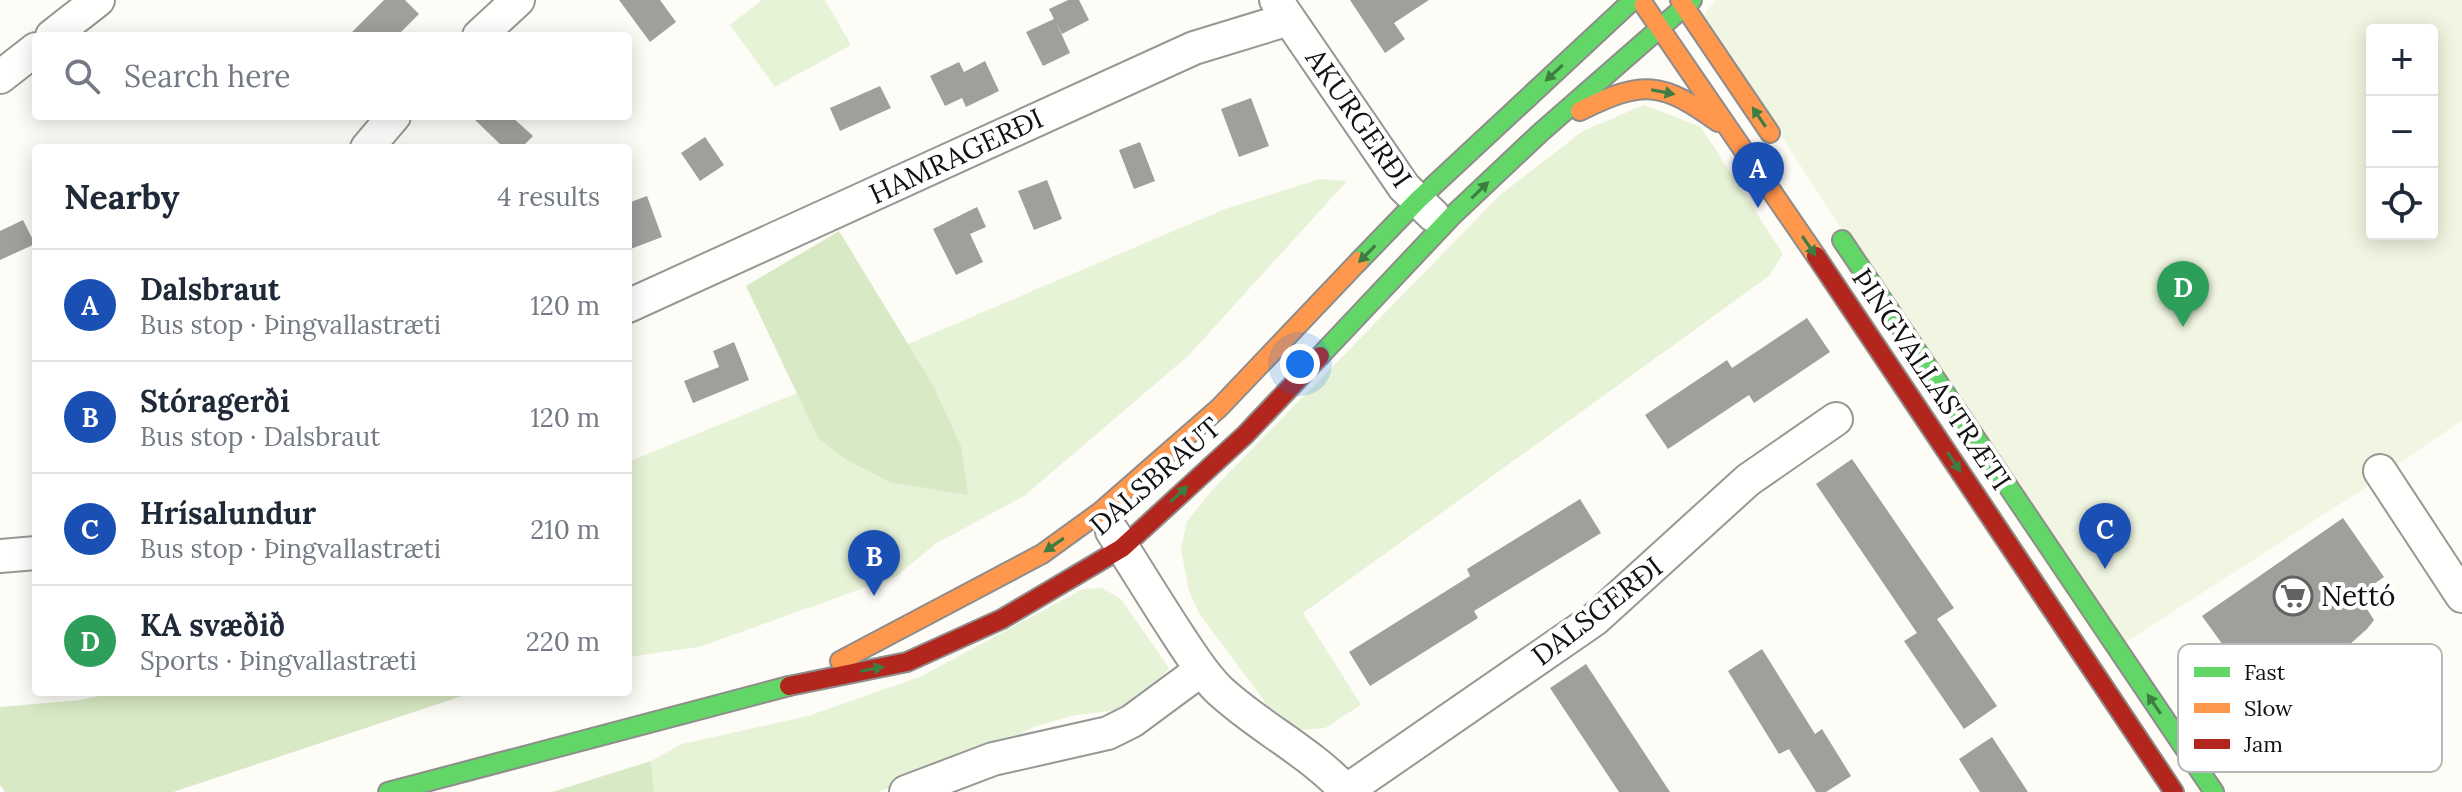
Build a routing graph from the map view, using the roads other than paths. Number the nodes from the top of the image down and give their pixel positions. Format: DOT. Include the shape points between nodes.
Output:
graph roads {
  1 [pos="98,0"];
  2 [pos="518,0"];
  3 [pos="1633,0"];
  4 [pos="1640,0"];
  5 [pos="1686,2"];
  6 [pos="1284,6"];
  7 [pos="1659,28"];
  8 [pos="57,32"];
  9 [pos="483,32"];
  10 [pos="32,52"];
  11 [pos="0,77"];
  12 [pos="391,120"];
  13 [pos="1540,133"];
  14 [pos="1735,134"];
  15 [pos="370,144"];
  16 [pos="1784,154"];
  17 [pos="1418,200"];
  18 [pos="1828,219"];
  19 [pos="1444,226"];
  20 [pos="632,304"];
  21 [pos="1836,419"];
  22 [pos="2380,471"];
  23 [pos="1100,512"];
  24 [pos="1122,548"];
  25 [pos="32,553"];
  26 [pos="0,556"];
  27 [pos="2462,596"];
  28 [pos="1201,670"];
  29 [pos="795,684"];
  30 [pos="2178,739"];
  31 [pos="2201,772"];
  32 [pos="922,789"];
  33 [pos="1347,791"];
  34 [pos="388,792"];
  35 [pos="2174,792"];
  36 [pos="2214,792"];
  1 -- 8 [label="street"];
  2 -- 9 [label="street"];
  3 -- 17 [label="street, DALSBRAUT, one-way"];
  4 -- 7 [label="street, ÞINGVALLASTRÆTI"];
  5 -- 7 [label="street, DALSBRAUT"];
  16 -- 5 [label="street, one-way"];
  6 -- 17 [label="street, AKURGERÐI" via="1404,187"];
  6 -- 20 [label="street, HAMRAGERÐI"];
  7 -- 13 [label="street, DALSBRAUT"];
  7 -- 14 [label="street, ÞINGVALLASTRÆTI"];
  10 -- 11 [label="street"];
  12 -- 15 [label="street"];
  13 -- 14 [label="street, one-way" via="1595,103 1631,90 1656,89 1680,95"];
  19 -- 13 [label="street, DALSBRAUT, one-way"];
  14 -- 35 [label="street, ÞINGVALLASTRÆTI, one-way"];
  17 -- 19 [label="street, AKURGERÐI"];
  17 -- 23 [label="street, DALSBRAUT, one-way" via="1219,408"];
  30 -- 18 [label="street, ÞINGVALLASTRÆTI, one-way"];
  24 -- 19 [label="street, DALSBRAUT, one-way" via="1245,435"];
  21 -- 33 [label="street, DALSGERÐI" via="1748,480 1595,619"];
  22 -- 27 [label="street"];
  23 -- 24 [label="street"];
  23 -- 29 [label="street, DALSBRAUT, one-way" via="1042,554"];
  24 -- 28 [label="street"];
  29 -- 24 [label="street, DALSBRAUT, one-way" via="907,662 1002,619"];
  25 -- 26 [label="street"];
  28 -- 32 [label="street" via="1108,733 993,759"];
  28 -- 33 [label="street" via="1238,708"];
  29 -- 34 [label="street, DALSBRAUT"];
  36 -- 31 [label="street, ÞINGVALLASTRÆTI, one-way"];
}
